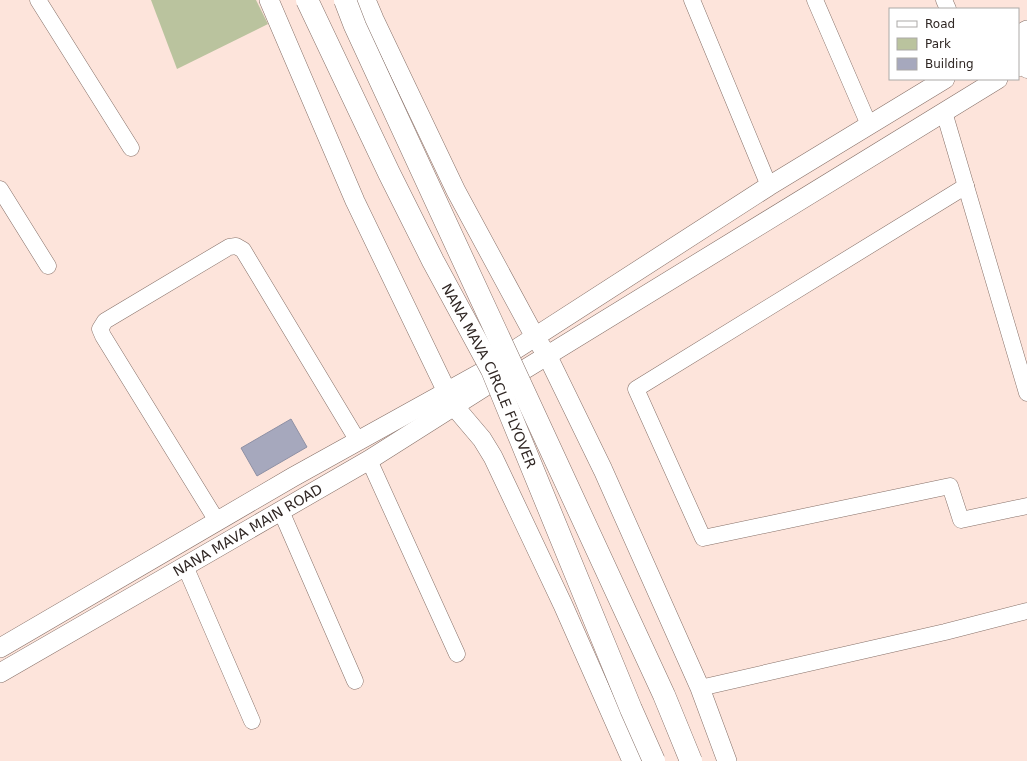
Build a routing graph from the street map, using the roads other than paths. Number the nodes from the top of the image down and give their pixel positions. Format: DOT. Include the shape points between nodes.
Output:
graph roads {
  1 [pos="38,0"];
  2 [pos="269,0"];
  3 [pos="306,0"];
  4 [pos="345,0"];
  5 [pos="366,0"];
  6 [pos="692,0"];
  7 [pos="814,0"];
  8 [pos="1022,33"];
  9 [pos="1024,65"];
  10 [pos="942,80"];
  11 [pos="994,80"];
  12 [pos="978,84"];
  13 [pos="944,112"];
  14 [pos="869,125"];
  15 [pos="131,148"];
  16 [pos="769,186"];
  17 [pos="966,186"];
  18 [pos="0,188"];
  19 [pos="48,266"];
  20 [pos="535,337"];
  21 [pos="510,353"];
  22 [pos="547,356"];
  23 [pos="522,371"];
  24 [pos="489,376"];
  25 [pos="1027,393"];
  26 [pos="451,399"];
  27 [pos="358,441"];
  28 [pos="369,460"];
  29 [pos="1027,506"];
  30 [pos="281,511"];
  31 [pos="217,521"];
  32 [pos="184,566"];
  33 [pos="1027,611"];
  34 [pos="0,648"];
  35 [pos="457,654"];
  36 [pos="0,673"];
  37 [pos="355,681"];
  38 [pos="700,688"];
  39 [pos="252,722"];
  40 [pos="632,761"];
  41 [pos="654,761"];
  42 [pos="691,761"];
  43 [pos="727,761"];
  1 -- 15 [label="street"];
  2 -- 26 [label="street" via="355,201"];
  3 -- 41 [label="highway, NANA MAVA CIRCLE FLYOVER, bridge" via="392,180 492,370"];
  4 -- 42 [label="highway, NANA MAVA CIRCLE FLYOVER, bridge" via="664,696"];
  5 -- 20 [label="street" via="456,191"];
  6 -- 16 [label="street"];
  7 -- 14 [label="street"];
  8 -- 9 [label="street"];
  10 -- 14 [label="street"];
  11 -- 12 [label="street"];
  12 -- 13 [label="street"];
  13 -- 17 [label="street"];
  13 -- 22 [label="street"];
  14 -- 16 [label="street"];
  16 -- 20 [label="street"];
  17 -- 25 [label="street"];
  17 -- 29 [label="street" via="636,389 703,538 950,486 961,520"];
  18 -- 19 [label="street"];
  20 -- 21 [label="street"];
  20 -- 22 [label="street"];
  21 -- 23 [label="street" via="519,360"];
  21 -- 24 [label="street" via="500,352 492,356 487,364"];
  22 -- 23 [label="street"];
  22 -- 38 [label="street" via="603,470"];
  23 -- 24 [label="street" via="517,381 502,387"];
  24 -- 26 [label="street, NANA MAVA MAIN ROAD"];
  26 -- 27 [label="street, NANA MAVA MAIN ROAD"];
  26 -- 28 [label="street, NANA MAVA MAIN ROAD"];
  26 -- 40 [label="street" via="493,457 563,605"];
  27 -- 31 [label="street, NANA MAVA MAIN ROAD"];
  27 -- 31 [label="street" via="243,250 236,246 229,247 105,321 100,329"];
  28 -- 30 [label="street, NANA MAVA MAIN ROAD"];
  28 -- 35 [label="street"];
  30 -- 32 [label="street, NANA MAVA MAIN ROAD"];
  30 -- 37 [label="street"];
  31 -- 34 [label="street, NANA MAVA MAIN ROAD"];
  32 -- 36 [label="street, NANA MAVA MAIN ROAD"];
  32 -- 39 [label="street"];
  33 -- 38 [label="street"];
  38 -- 43 [label="street"];
}
